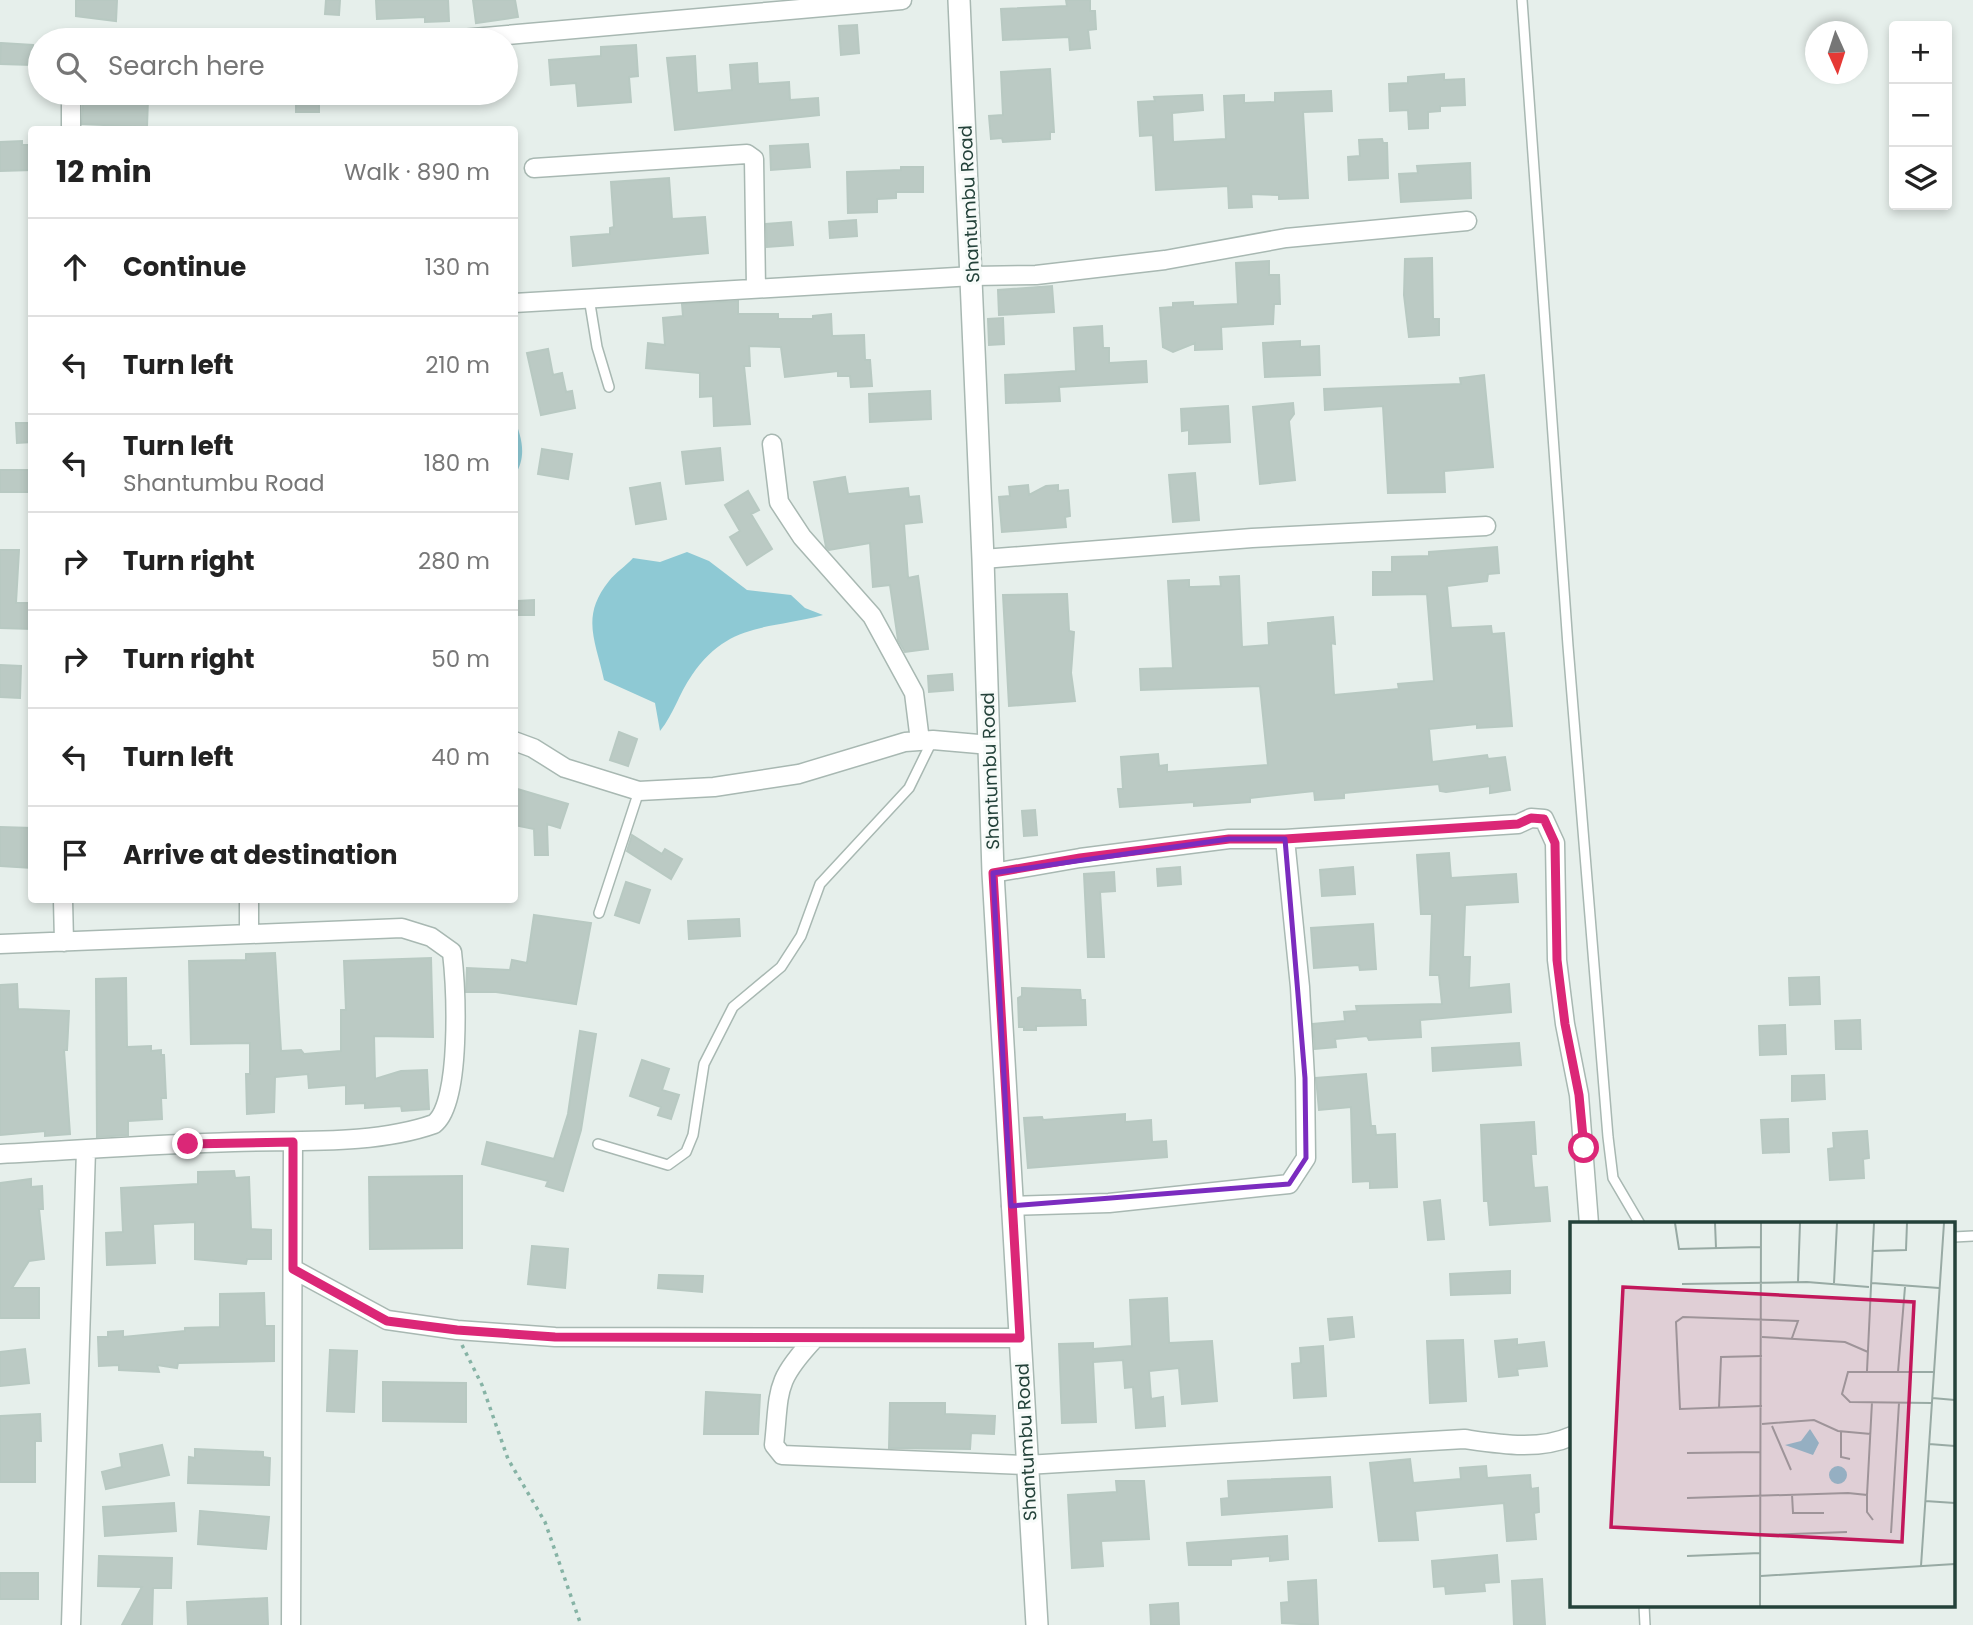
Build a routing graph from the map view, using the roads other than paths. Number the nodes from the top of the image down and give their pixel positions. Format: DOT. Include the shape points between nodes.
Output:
graph roads {
  1 [pos="902,0"];
  2 [pos="959,0"];
  3 [pos="1522,0"];
  4 [pos="518,34"];
  5 [pos="71,105"];
  6 [pos="71,126"];
  7 [pos="534,168"];
  8 [pos="1467,220"];
  9 [pos="972,276"];
  10 [pos="756,288"];
  11 [pos="589,298"];
  12 [pos="518,303"];
  13 [pos="609,387"];
  14 [pos="772,444"];
  15 [pos="1486,526"];
  16 [pos="984,559"];
  17 [pos="926,740"];
  18 [pos="518,742"];
  19 [pos="990,745"];
  20 [pos="639,791"];
  21 [pos="1285,839"];
  22 [pos="993,873"];
  23 [pos="63,903"];
  24 [pos="250,903"];
  25 [pos="599,914"];
  26 [pos="250,934"];
  27 [pos="64,942"];
  28 [pos="0,944"];
  29 [pos="293,1142"];
  30 [pos="598,1144"];
  31 [pos="86,1150"];
  32 [pos="0,1154"];
  33 [pos="1011,1206"];
  34 [pos="1589,1222"];
  35 [pos="1639,1222"];
  36 [pos="1973,1236"];
  37 [pos="1955,1237"];
  38 [pos="293,1269"];
  39 [pos="1020,1338"];
  40 [pos="815,1339"];
  41 [pos="1570,1437"];
  42 [pos="1026,1465"];
  43 [pos="71,1625"];
  44 [pos="291,1625"];
  45 [pos="1037,1625"];
  1 -- 4 [label="street"];
  2 -- 9 [label="street, Shantumbu Road"];
  3 -- 35 [label="lane" via="1608,1137 1614,1178"];
  5 -- 6 [label="street"];
  7 -- 10 [label="street" via="747,154 754,159"];
  8 -- 9 [label="street" via="1286,239 1165,260 1036,275"];
  9 -- 10 [label="street"];
  9 -- 16 [label="street, Shantumbu Road"];
  10 -- 11 [label="street"];
  11 -- 12 [label="street"];
  11 -- 13 [label="lane"];
  14 -- 17 [label="street" via="779,502 802,537 872,616 914,693"];
  15 -- 16 [label="street"];
  16 -- 19 [label="street, Shantumbu Road"];
  17 -- 19 [label="street"];
  17 -- 20 [label="street" via="799,774 714,787"];
  17 -- 30 [label="lane" via="909,788 820,884 801,936 782,967 733,1007 704,1064 686,1152 668,1165"];
  18 -- 20 [label="street" via="565,768"];
  19 -- 22 [label="street, Shantumbu Road"];
  20 -- 25 [label="lane"];
  21 -- 22 [label="street" via="1229,839"];
  21 -- 33 [label="street" via="1300,987 1306,1158 1290,1184 1109,1203"];
  21 -- 34 [label="street" via="1544,819 1555,843 1557,960 1579,1095"];
  22 -- 33 [label="street, Shantumbu Road"];
  23 -- 27 [label="street"];
  24 -- 26 [label="street"];
  26 -- 27 [label="street"];
  26 -- 29 [label="street" via="402,928 431,937 452,952 456,981 453,1069 442,1118 422,1128"];
  27 -- 28 [label="street"];
  29 -- 31 [label="street"];
  29 -- 38 [label="street"];
  31 -- 32 [label="street"];
  31 -- 43 [label="street"];
  33 -- 39 [label="street, Shantumbu Road"];
  36 -- 37 [label="lane"];
  38 -- 40 [label="street" via="387,1321 555,1337"];
  38 -- 44 [label="street"];
  39 -- 40 [label="street"];
  39 -- 42 [label="street, Shantumbu Road"];
  40 -- 42 [label="street" via="780,1381 774,1445 782,1455"];
  41 -- 42 [label="street" via="1556,1444 1504,1445 1464,1439"];
  42 -- 45 [label="street, Shantumbu Road"];
}
